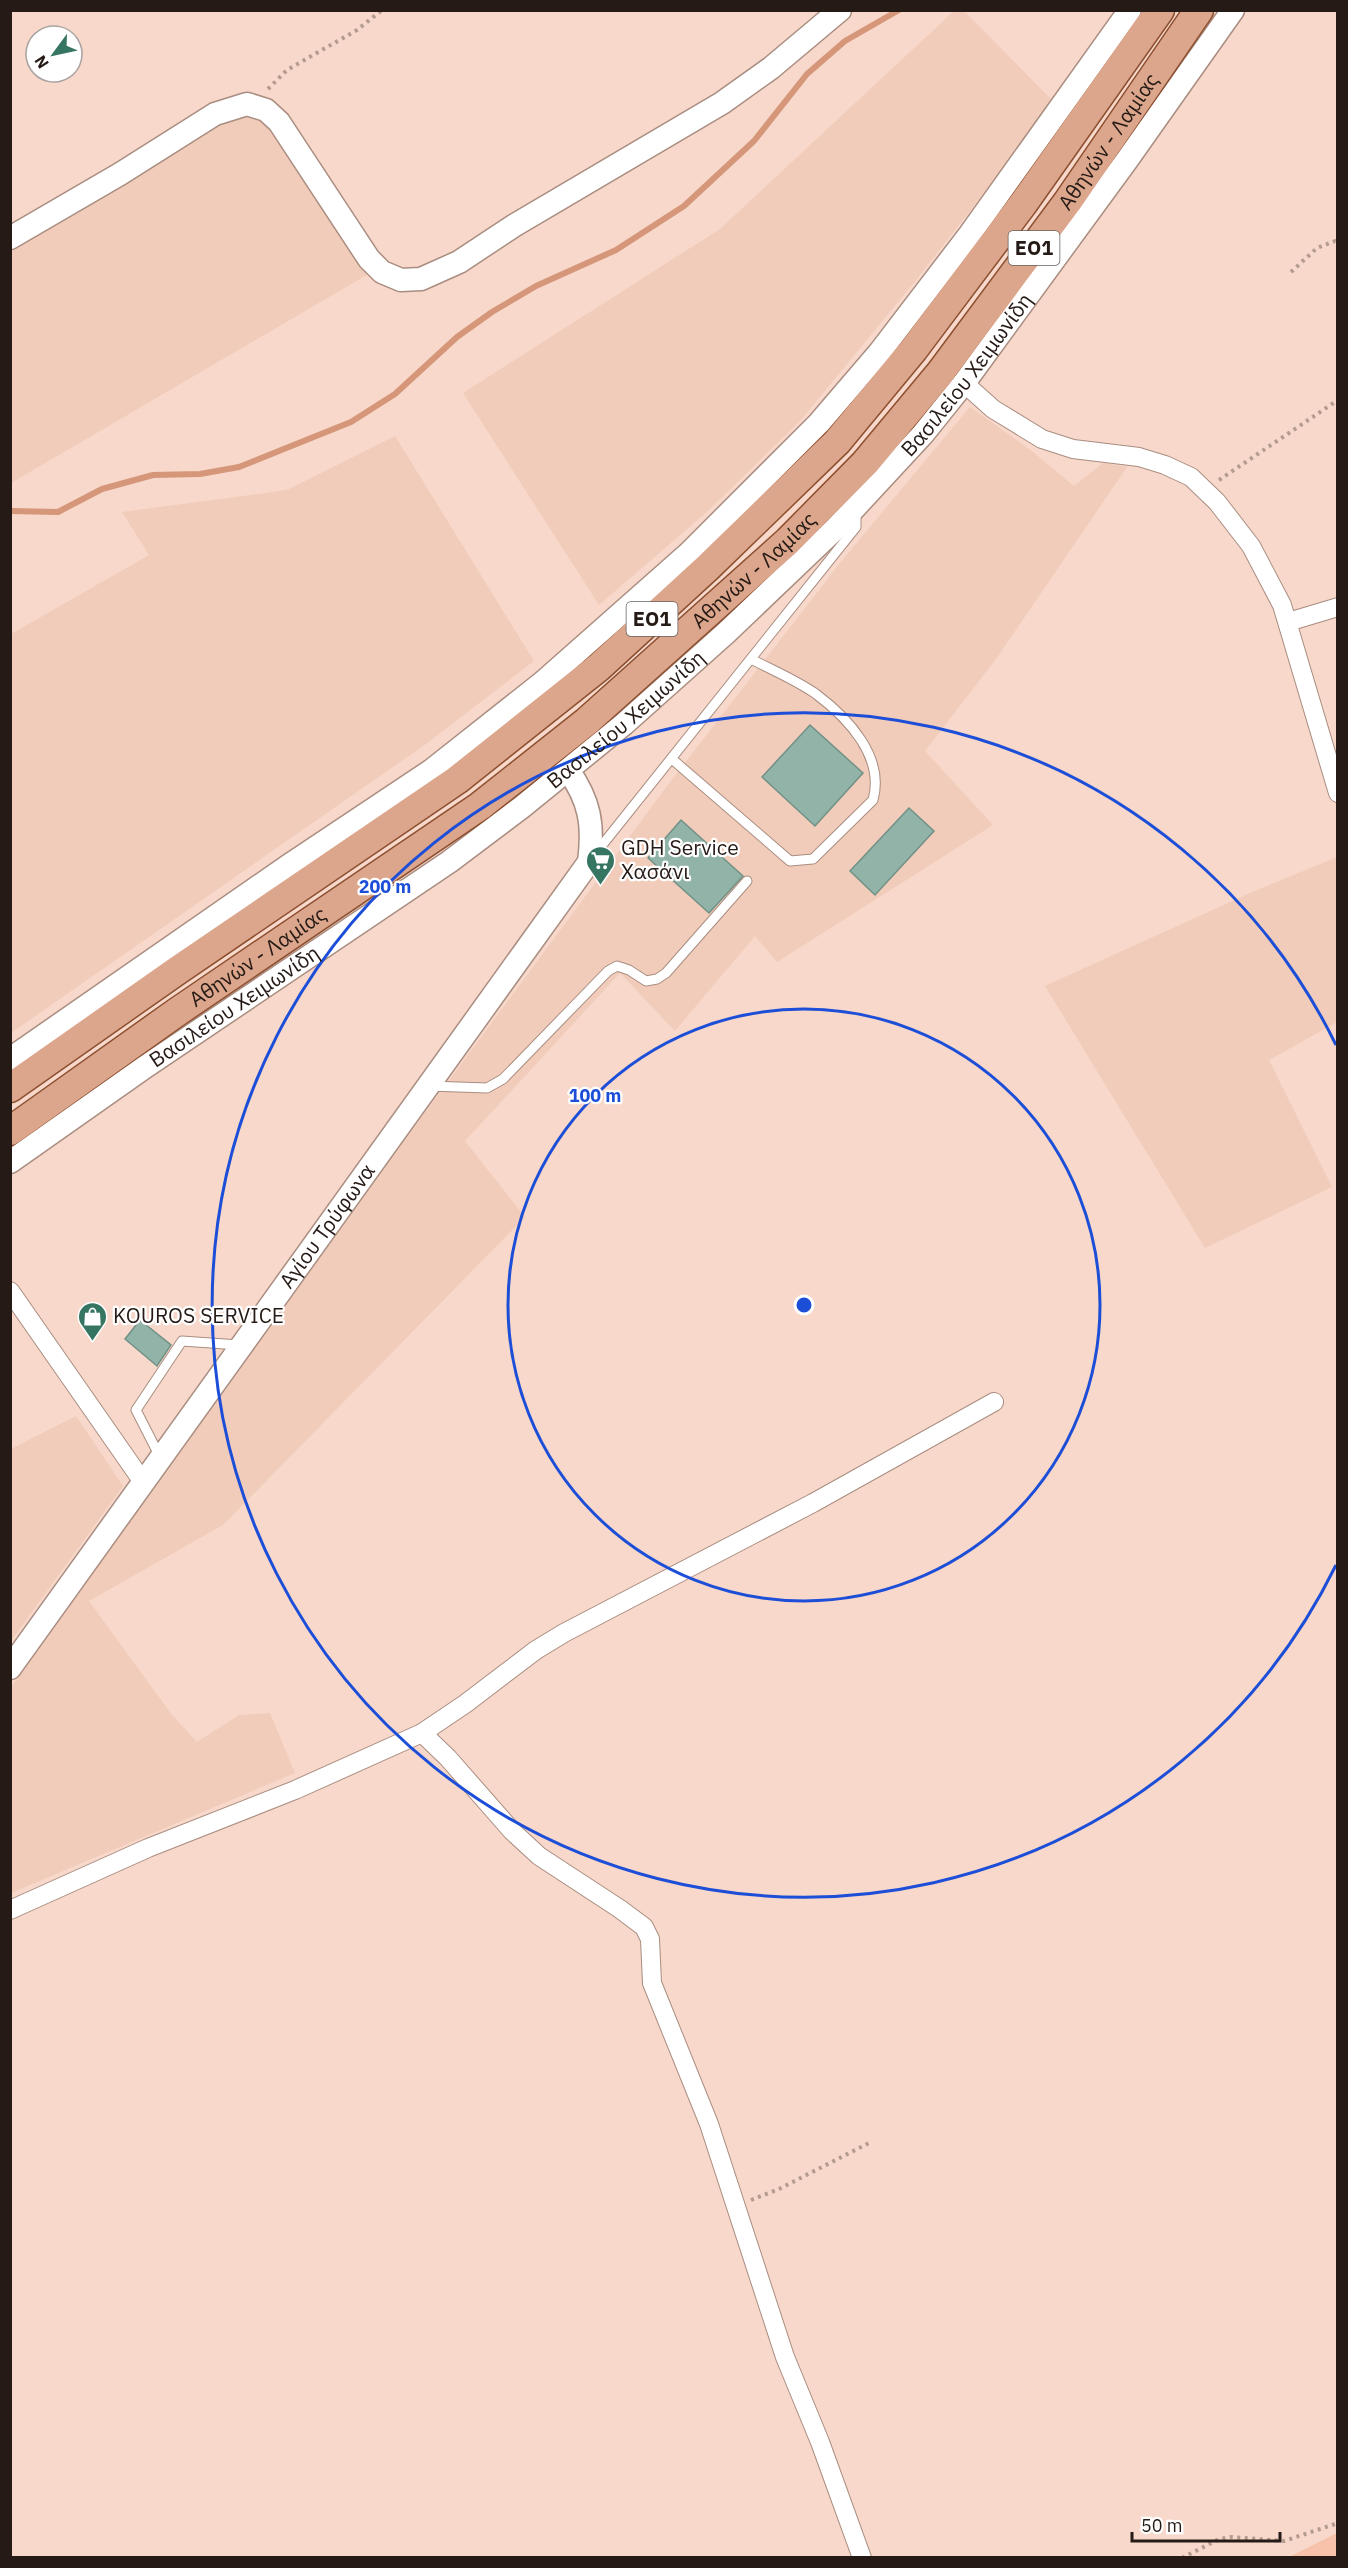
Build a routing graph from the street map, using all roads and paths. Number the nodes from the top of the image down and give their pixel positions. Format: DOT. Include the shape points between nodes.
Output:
graph roads {
  1 [pos="382,10"];
  2 [pos="840,10"];
  3 [pos="1130,10"];
  4 [pos="1160,10"];
  5 [pos="1198,10"];
  6 [pos="1233,10"];
  7 [pos="256,106"];
  8 [pos="10,238"];
  9 [pos="1338,243"];
  10 [pos="1291,272"];
  11 [pos="964,383"];
  12 [pos="1338,400"];
  13 [pos="1207,491"];
  14 [pos="856,507"];
  15 [pos="1338,608"];
  16 [pos="1288,622"];
  17 [pos="751,659"];
  18 [pos="672,759"];
  19 [pos="568,770"];
  20 [pos="1338,793"];
  21 [pos="589,862"];
  22 [pos="747,881"];
  23 [pos="10,1059"];
  24 [pos="429,1086"];
  25 [pos="10,1088"];
  26 [pos="10,1131"];
  27 [pos="10,1162"];
  28 [pos="10,1291"];
  29 [pos="242,1345"];
  30 [pos="994,1402"];
  31 [pos="160,1457"];
  32 [pos="142,1482"];
  33 [pos="10,1668"];
  34 [pos="422,1733"];
  35 [pos="10,1910"];
  36 [pos="869,2143"];
  37 [pos="736,2205"];
  38 [pos="1338,2523"];
  39 [pos="862,2558"];
  40 [pos="1182,2558"];
  1 -- 7 [label="path" via="357,30 287,70 273,81"];
  2 -- 7 [label="street" via="722,103 459,262 421,279 401,280 381,272 286,131 273,115"];
  3 -- 23 [label="street" via="970,234 866,369 812,431 681,560 550,676 432,770"];
  4 -- 25 [label="main road, Αθηνών - Λαμίας / ΕΟ1" via="946,308 864,411 707,568 591,674 457,780"];
  5 -- 26 [label="main road, Αθηνών - Λαμίας / ΕΟ1" via="1068,201 940,374 866,463 780,548 595,715 480,806"];
  6 -- 11 [label="street, Βασιλείου Χειμωνίδη"];
  7 -- 8 [label="street" via="239,105 215,114"];
  9 -- 10 [label="path" via="1317,248"];
  11 -- 13 [label="street" via="993,409 1054,445 1139,457 1191,477"];
  11 -- 14 [label="street, Βασιλείου Χειμωνίδη" via="899,463"];
  12 -- 13 [label="path" via="1227,473"];
  13 -- 16 [label="street" via="1251,546"];
  14 -- 17 [label="lane" via="856,527"];
  14 -- 19 [label="street, Βασιλείου Χειμωνίδη" via="690,666"];
  15 -- 16 [label="street"];
  16 -- 20 [label="street"];
  17 -- 18 [label="lane"];
  17 -- 18 [label="lane" via="814,692 843,716 867,749 876,771 873,800 813,859 790,861"];
  18 -- 21 [label="lane"];
  19 -- 21 [label="street, Αγίου Τρύφωνα" via="590,817"];
  19 -- 27 [label="street, Βασιλείου Χειμωνίδη" via="449,862 145,1066"];
  21 -- 24 [label="street, Αγίου Τρύφωνα"];
  22 -- 24 [label="lane" via="666,973 646,981 618,966 608,971 503,1079 487,1088 472,1090"];
  24 -- 29 [label="street, Αγίου Τρύφωνα"];
  28 -- 32 [label="street"];
  29 -- 31 [label="street, Αγίου Τρύφωνα"];
  29 -- 31 [label="lane" via="182,1341 136,1410"];
  30 -- 34 [label="street" via="813,1503 564,1633"];
  31 -- 32 [label="street, Αγίου Τρύφωνα"];
  32 -- 33 [label="street, Αγίου Τρύφωνα"];
  34 -- 35 [label="street"];
  34 -- 37 [label="street" via="539,1856 644,1927 650,1939 652,1983 709,2124"];
  36 -- 37 [label="path" via="780,2190"];
  37 -- 39 [label="street" via="785,2357"];
  38 -- 40 [label="path" via="1284,2541 1219,2539"];
}
